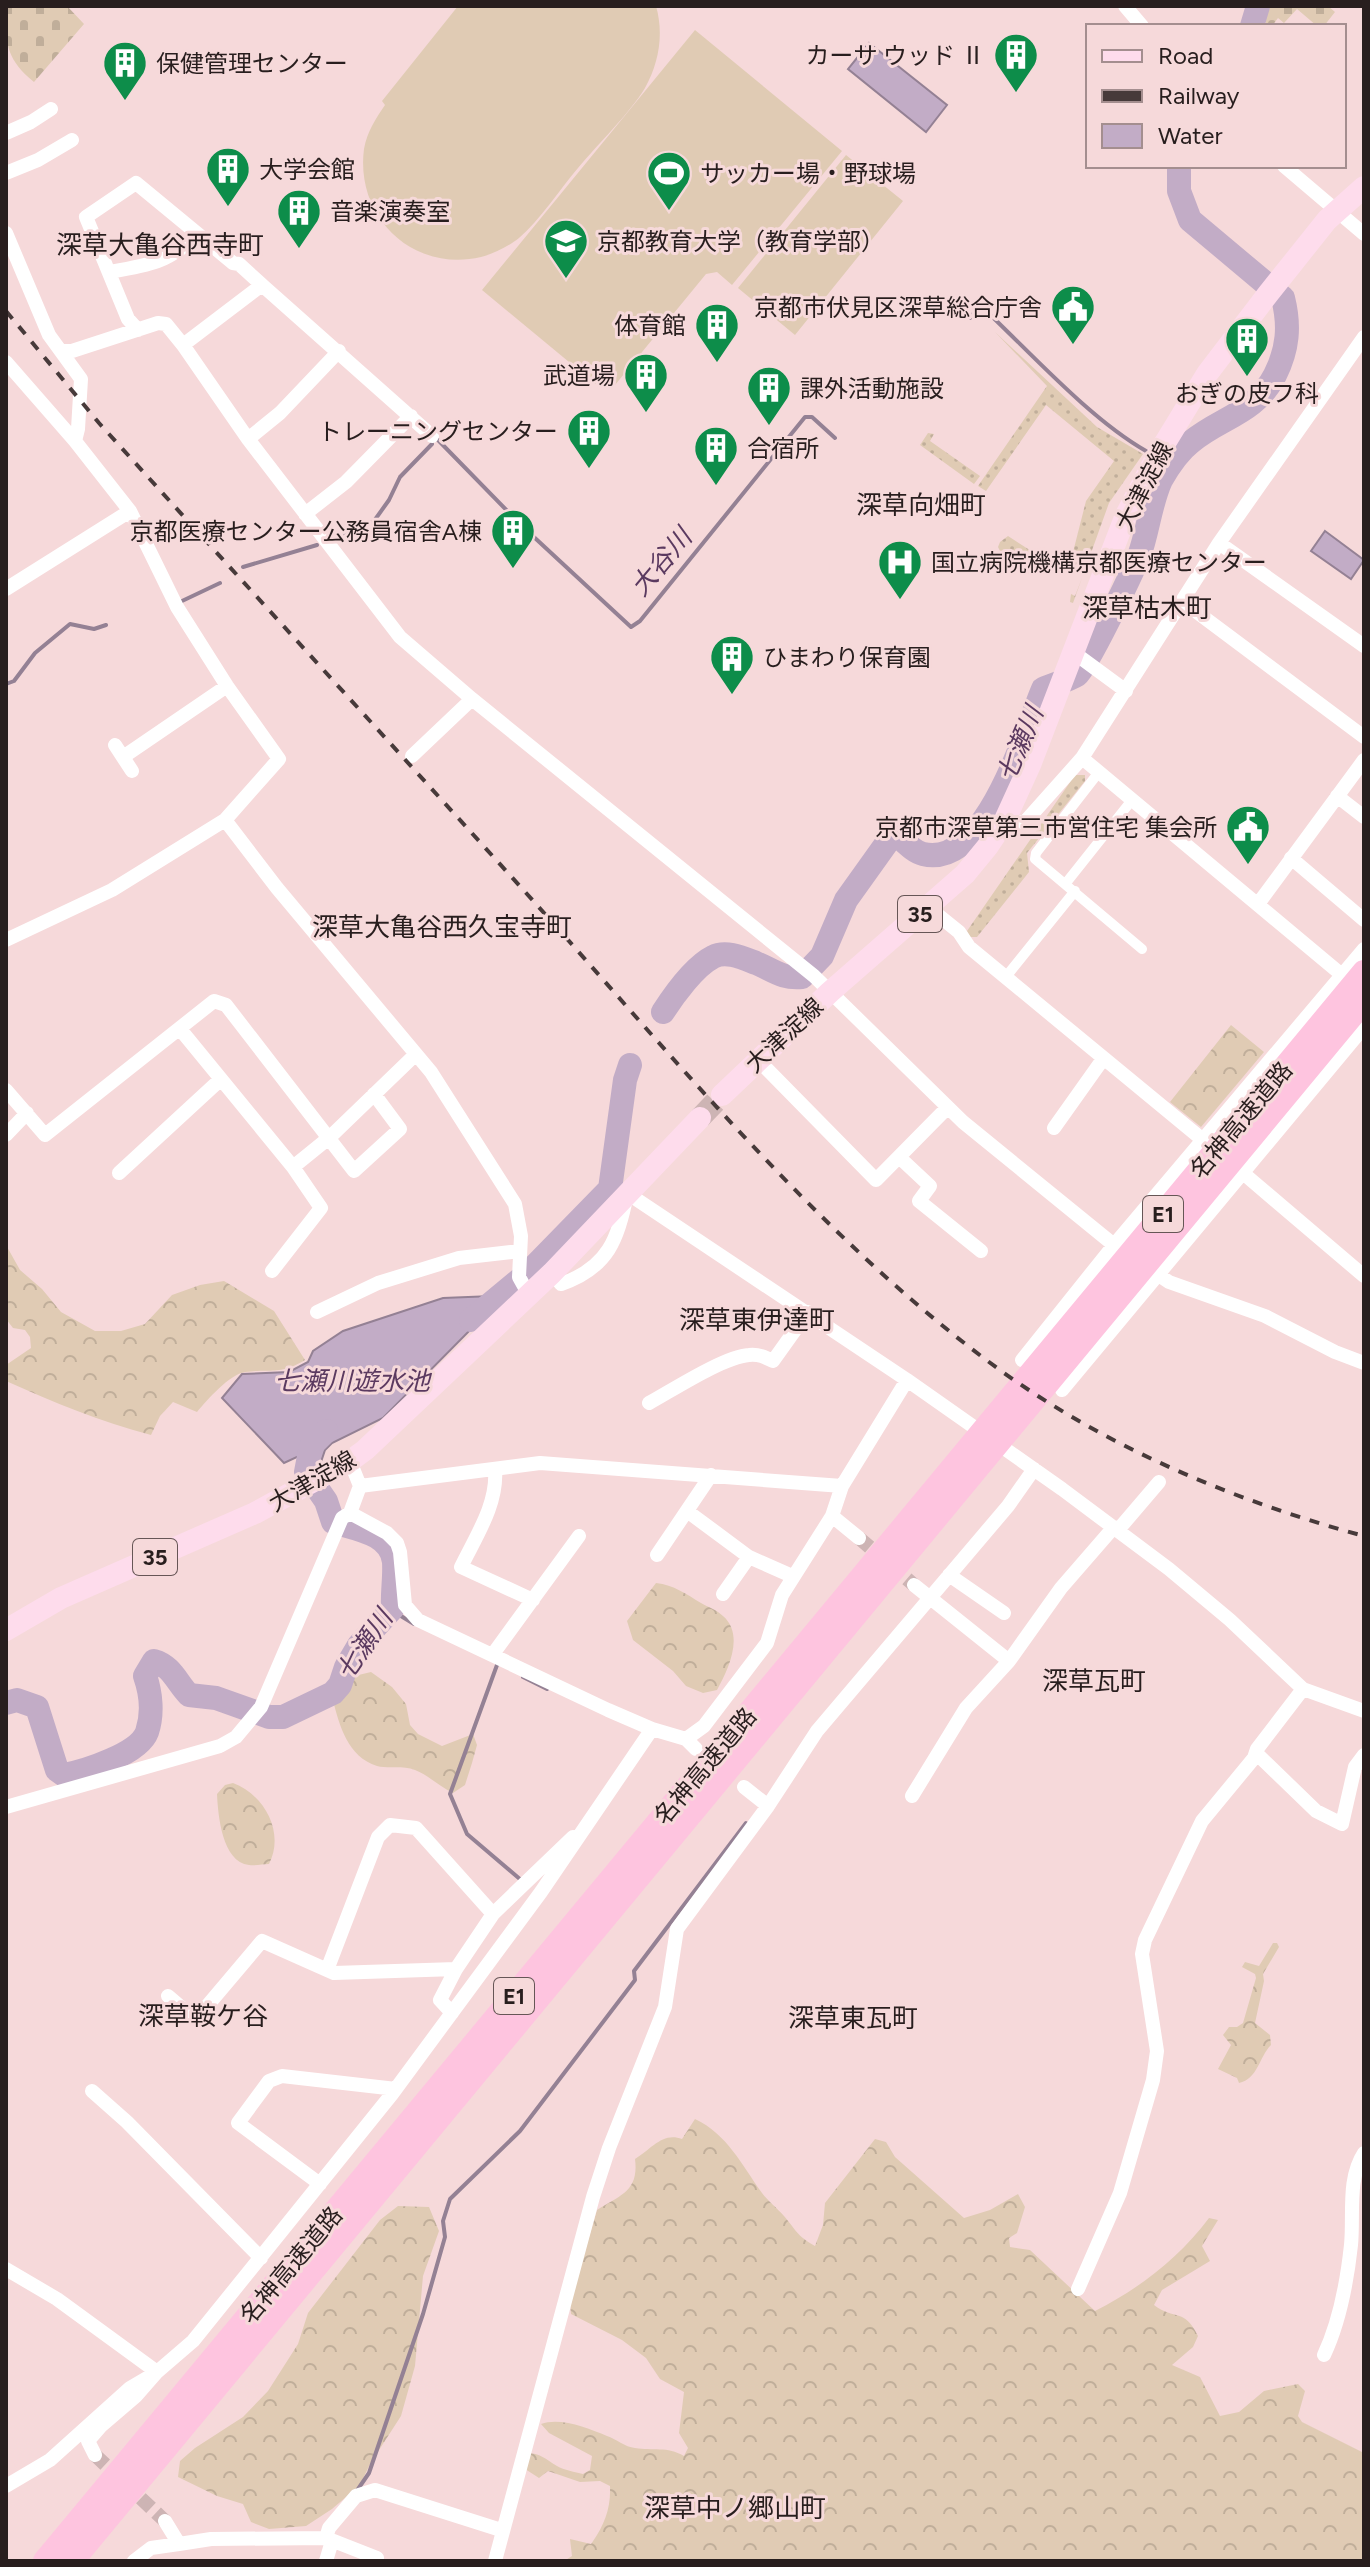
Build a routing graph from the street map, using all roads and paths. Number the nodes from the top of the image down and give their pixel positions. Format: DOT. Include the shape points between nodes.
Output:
graph roads {
  1 [pos="1125,6"];
  2 [pos="1140,24"];
  3 [pos="51,109"];
  4 [pos="6,133"];
  5 [pos="72,140"];
  6 [pos="1286,168"];
  7 [pos="6,173"];
  8 [pos="1364,187"];
  9 [pos="1336,212"];
  10 [pos="6,233"];
  11 [pos="1364,234"];
  12 [pos="198,235"];
  13 [pos="109,272"];
  14 [pos="262,285"];
  15 [pos="138,330"];
  16 [pos="1364,337"];
  17 [pos="183,345"];
  18 [pos="62,351"];
  19 [pos="339,351"];
  20 [pos="7,365"];
  21 [pos="411,416"];
  22 [pos="76,435"];
  23 [pos="432,436"];
  24 [pos="248,439"];
  25 [pos="130,511"];
  26 [pos="305,514"];
  27 [pos="1219,543"];
  28 [pos="6,589"];
  29 [pos="1182,601"];
  30 [pos="1364,646"];
  31 [pos="1078,660"];
  32 [pos="227,686"];
  33 [pos="1126,691"];
  34 [pos="472,699"];
  35 [pos="1364,737"];
  36 [pos="412,756"];
  37 [pos="1082,758"];
  38 [pos="1364,760"];
  39 [pos="132,771"];
  40 [pos="1099,772"];
  41 [pos="1337,796"];
  42 [pos="1132,800"];
  43 [pos="1364,817"];
  44 [pos="225,820"];
  45 [pos="1004,822"];
  46 [pos="1291,858"];
  47 [pos="1066,883"];
  48 [pos="1075,891"];
  49 [pos="1258,904"];
  50 [pos="928,907"];
  51 [pos="1364,920"];
  52 [pos="6,940"];
  53 [pos="1142,949"];
  54 [pos="1364,949"];
  55 [pos="1353,973"];
  56 [pos="1005,978"];
  57 [pos="830,992"];
  58 [pos="1364,1001"];
  59 [pos="1364,1027"];
  60 [pos="180,1029"];
  61 [pos="416,1054"];
  62 [pos="757,1059"];
  63 [pos="1103,1059"];
  64 [pos="221,1079"];
  65 [pos="6,1090"];
  66 [pos="374,1094"];
  67 [pos="722,1095"];
  68 [pos="947,1108"];
  69 [pos="27,1113"];
  70 [pos="700,1118"];
  71 [pos="1054,1128"];
  72 [pos="6,1135"];
  73 [pos="330,1137"];
  74 [pos="1203,1140"];
  75 [pos="899,1157"];
  76 [pos="293,1167"];
  77 [pos="119,1173"];
  78 [pos="1243,1173"];
  79 [pos="627,1193"];
  80 [pos="1114,1245"];
  81 [pos="520,1251"];
  82 [pos="981,1251"];
  83 [pos="272,1271"];
  84 [pos="1156,1275"];
  85 [pos="1364,1276"];
  86 [pos="524,1286"];
  87 [pos="317,1312"];
  88 [pos="808,1312"];
  89 [pos="1022,1360"];
  90 [pos="1364,1363"];
  91 [pos="907,1380"];
  92 [pos="1062,1390"];
  93 [pos="649,1403"];
  94 [pos="350,1461"];
  95 [pos="969,1462"];
  96 [pos="495,1469"];
  97 [pos="1034,1469"];
  98 [pos="711,1475"];
  99 [pos="1159,1482"];
  100 [pos="360,1486"];
  101 [pos="842,1486"];
  102 [pos="687,1511"];
  103 [pos="832,1516"];
  104 [pos="343,1520"];
  105 [pos="1116,1528"];
  106 [pos="579,1536"];
  107 [pos="859,1538"];
  108 [pos="657,1555"];
  109 [pos="749,1557"];
  110 [pos="949,1575"];
  111 [pos="792,1576"];
  112 [pos="914,1585"];
  113 [pos="723,1594"];
  114 [pos="928,1597"];
  115 [pos="533,1600"];
  116 [pos="1004,1613"];
  117 [pos="6,1630"];
  118 [pos="493,1654"];
  119 [pos="1009,1661"];
  120 [pos="1303,1689"];
  121 [pos="1364,1710"];
  122 [pos="652,1729"];
  123 [pos="1256,1753"];
  124 [pos="1364,1755"];
  125 [pos="744,1787"];
  126 [pos="912,1796"];
  127 [pos="768,1806"];
  128 [pos="6,1807"];
  129 [pos="581,1834"];
  130 [pos="493,1914"];
  131 [pos="456,1969"];
  132 [pos="327,1970"];
  133 [pos="168,1996"];
  134 [pos="452,2013"];
  135 [pos="396,2089"];
  136 [pos="92,2091"];
  137 [pos="1364,2153"];
  138 [pos="320,2184"];
  139 [pos="261,2258"];
  140 [pos="6,2269"];
  141 [pos="1078,2289"];
  142 [pos="1324,2355"];
  143 [pos="157,2372"];
  144 [pos="95,2455"];
  145 [pos="6,2486"];
  146 [pos="165,2521"];
  147 [pos="501,2530"];
  148 [pos="329,2539"];
  149 [pos="179,2544"];
  150 [pos="45,2561"];
  151 [pos="72,2561"];
  152 [pos="134,2561"];
  153 [pos="326,2561"];
  154 [pos="376,2561"];
  155 [pos="495,2561"];
  1 -- 2 [label="street"];
  3 -- 4 [label="street"];
  5 -- 7 [label="street"];
  6 -- 9 [label="street"];
  8 -- 9 [label="main road, 大津淀線 / 35"];
  9 -- 11 [label="street"];
  9 -- 31 [label="main road, 大津淀線 / 35" via="1207,374 1157,456 1126,515"];
  10 -- 18 [label="street" via="49,335"];
  12 -- 13 [label="street" via="154,264"];
  12 -- 13 [label="street" via="136,183 86,217"];
  12 -- 14 [label="street"];
  13 -- 15 [label="street" via="128,319"];
  14 -- 17 [label="street"];
  14 -- 19 [label="street"];
  15 -- 17 [label="street" via="163,323"];
  15 -- 18 [label="street"];
  16 -- 27 [label="street"];
  17 -- 24 [label="street"];
  18 -- 22 [label="street" via="81,379"];
  19 -- 21 [label="street"];
  19 -- 24 [label="street"];
  20 -- 22 [label="street"];
  21 -- 23 [label="street"];
  21 -- 26 [label="street" via="346,482"];
  22 -- 25 [label="street"];
  24 -- 26 [label="street"];
  25 -- 28 [label="street"];
  25 -- 32 [label="street" via="175,603"];
  26 -- 34 [label="street" via="400,637"];
  27 -- 29 [label="street"];
  27 -- 30 [label="street"];
  29 -- 33 [label="street"];
  29 -- 35 [label="street"];
  31 -- 33 [label="street"];
  31 -- 45 [label="main road, 大津淀線 / 35" via="1059,689"];
  32 -- 39 [label="street" via="119,751"];
  32 -- 44 [label="street" via="279,759"];
  33 -- 37 [label="street"];
  34 -- 36 [label="street"];
  34 -- 57 [label="street"];
  37 -- 40 [label="street"];
  37 -- 45 [label="street" via="1025,822"];
  38 -- 41 [label="street"];
  40 -- 42 [label="street"];
  40 -- 47 [label="street" via="1035,856"];
  41 -- 43 [label="street"];
  41 -- 46 [label="street"];
  42 -- 47 [label="street"];
  42 -- 49 [label="street"];
  44 -- 52 [label="street" via="112,890"];
  44 -- 61 [label="street"];
  45 -- 50 [label="main road, 大津淀線 / 35" via="965,874"];
  46 -- 49 [label="street"];
  46 -- 51 [label="street"];
  47 -- 48 [label="street"];
  48 -- 53 [label="street"];
  48 -- 56 [label="street"];
  49 -- 55 [label="street"];
  50 -- 56 [label="street"];
  50 -- 57 [label="main road, 大津淀線 / 35"];
  54 -- 55 [label="street"];
  55 -- 74 [label="street"];
  55 -- 95 [label="highway, 名神高速道路 / E1"];
  56 -- 63 [label="street"];
  57 -- 62 [label="main road, 大津淀線 / 35"];
  57 -- 68 [label="street"];
  58 -- 95 [label="highway, 名神高速道路 / E1"];
  59 -- 78 [label="street"];
  60 -- 64 [label="street"];
  60 -- 69 [label="street" via="45,1135"];
  60 -- 73 [label="street" via="214,1001 226,1005"];
  61 -- 66 [label="street"];
  61 -- 81 [label="street" via="515,1204"];
  62 -- 67 [label="main road, 大津淀線 / 35"];
  62 -- 75 [label="street" via="876,1180"];
  63 -- 71 [label="street"];
  63 -- 74 [label="street"];
  64 -- 76 [label="street"];
  64 -- 77 [label="street"];
  65 -- 69 [label="street"];
  66 -- 73 [label="street"];
  66 -- 73 [label="street" via="400,1129 354,1171"];
  68 -- 75 [label="street"];
  68 -- 80 [label="street"];
  69 -- 72 [label="street"];
  70 -- 79 [label="main road, 大津淀線 / 35"];
  73 -- 76 [label="street"];
  74 -- 80 [label="street"];
  75 -- 82 [label="street" via="930,1186 919,1201"];
  76 -- 83 [label="street" via="321,1208"];
  78 -- 84 [label="street"];
  78 -- 85 [label="street"];
  79 -- 86 [label="main road, 大津淀線 / 35" via="552,1273"];
  79 -- 88 [label="street"];
  80 -- 84 [label="street"];
  80 -- 89 [label="street"];
  81 -- 86 [label="street"];
  81 -- 87 [label="street" via="446,1262 378,1283"];
  84 -- 90 [label="street" via="1265,1316"];
  84 -- 92 [label="street"];
  86 -- 94 [label="main road, 大津淀線 / 35"];
  88 -- 91 [label="street"];
  88 -- 93 [label="street" via="773,1361 746,1355"];
  91 -- 97 [label="street"];
  91 -- 101 [label="street"];
  94 -- 100 [label="street"];
  94 -- 117 [label="main road, 大津淀線 / 35" via="255,1513 61,1598"];
  95 -- 150 [label="highway, 名神高速道路 / E1"];
  95 -- 151 [label="highway, 名神高速道路 / E1"];
  96 -- 98 [label="street" via="540,1463"];
  96 -- 100 [label="street"];
  96 -- 115 [label="street" via="493,1500 461,1567"];
  97 -- 105 [label="street"];
  97 -- 110 [label="street"];
  98 -- 101 [label="street"];
  98 -- 102 [label="street"];
  99 -- 105 [label="street"];
  100 -- 104 [label="street"];
  101 -- 103 [label="street"];
  102 -- 108 [label="street"];
  102 -- 109 [label="street"];
  103 -- 107 [label="street"];
  103 -- 111 [label="street"];
  104 -- 118 [label="street" via="387,1533 397,1543 405,1605 418,1620"];
  104 -- 128 [label="street" via="258,1711 236,1737"];
  105 -- 119 [label="street" via="1061,1588"];
  105 -- 120 [label="street" via="1230,1620"];
  106 -- 115 [label="street"];
  109 -- 111 [label="street"];
  109 -- 113 [label="street"];
  110 -- 114 [label="street"];
  110 -- 116 [label="street"];
  111 -- 122 [label="street" via="767,1643 691,1744"];
  112 -- 114 [label="street"];
  114 -- 119 [label="street"];
  114 -- 127 [label="street" via="817,1731"];
  115 -- 118 [label="street"];
  118 -- 122 [label="street" via="547,1687"];
  119 -- 126 [label="street" via="966,1708"];
  120 -- 121 [label="street"];
  120 -- 123 [label="street"];
  122 -- 129 [label="street"];
  123 -- 124 [label="street" via="1316,1811 1342,1824 1355,1767"];
  123 -- 141 [label="street" via="1190,1841 1145,1940 1142,1954 1157,2051 1153,2080 1120,2193"];
  125 -- 127 [label="street"];
  127 -- 147 [label="street" via="677,1929 665,2007 593,2197"];
  129 -- 130 [label="street" via="568,1839"];
  129 -- 134 [label="street"];
  130 -- 131 [label="street"];
  130 -- 132 [label="street" via="416,1828 390,1825 378,1837"];
  131 -- 132 [label="street"];
  131 -- 134 [label="street" via="440,2000"];
  132 -- 133 [label="street" via="262,1941 202,2012 189,2014"];
  134 -- 135 [label="street"];
  135 -- 138 [label="street"];
  135 -- 138 [label="street" via="282,2076 269,2081 238,2123"];
  136 -- 139 [label="street"];
  137 -- 142 [label="street" via="1356,2165 1345,2287"];
  138 -- 139 [label="street"];
  139 -- 143 [label="street" via="193,2341"];
  140 -- 143 [label="street"];
  143 -- 144 [label="street" via="88,2441"];
  143 -- 145 [label="street" via="130,2388 50,2460"];
  146 -- 149 [label="street"];
  147 -- 148 [label="street" via="375,2490 356,2496 329,2528"];
  147 -- 155 [label="street"];
  148 -- 149 [label="street"];
  148 -- 153 [label="street"];
  148 -- 154 [label="street"];
  149 -- 152 [label="street" via="151,2548"];
}
